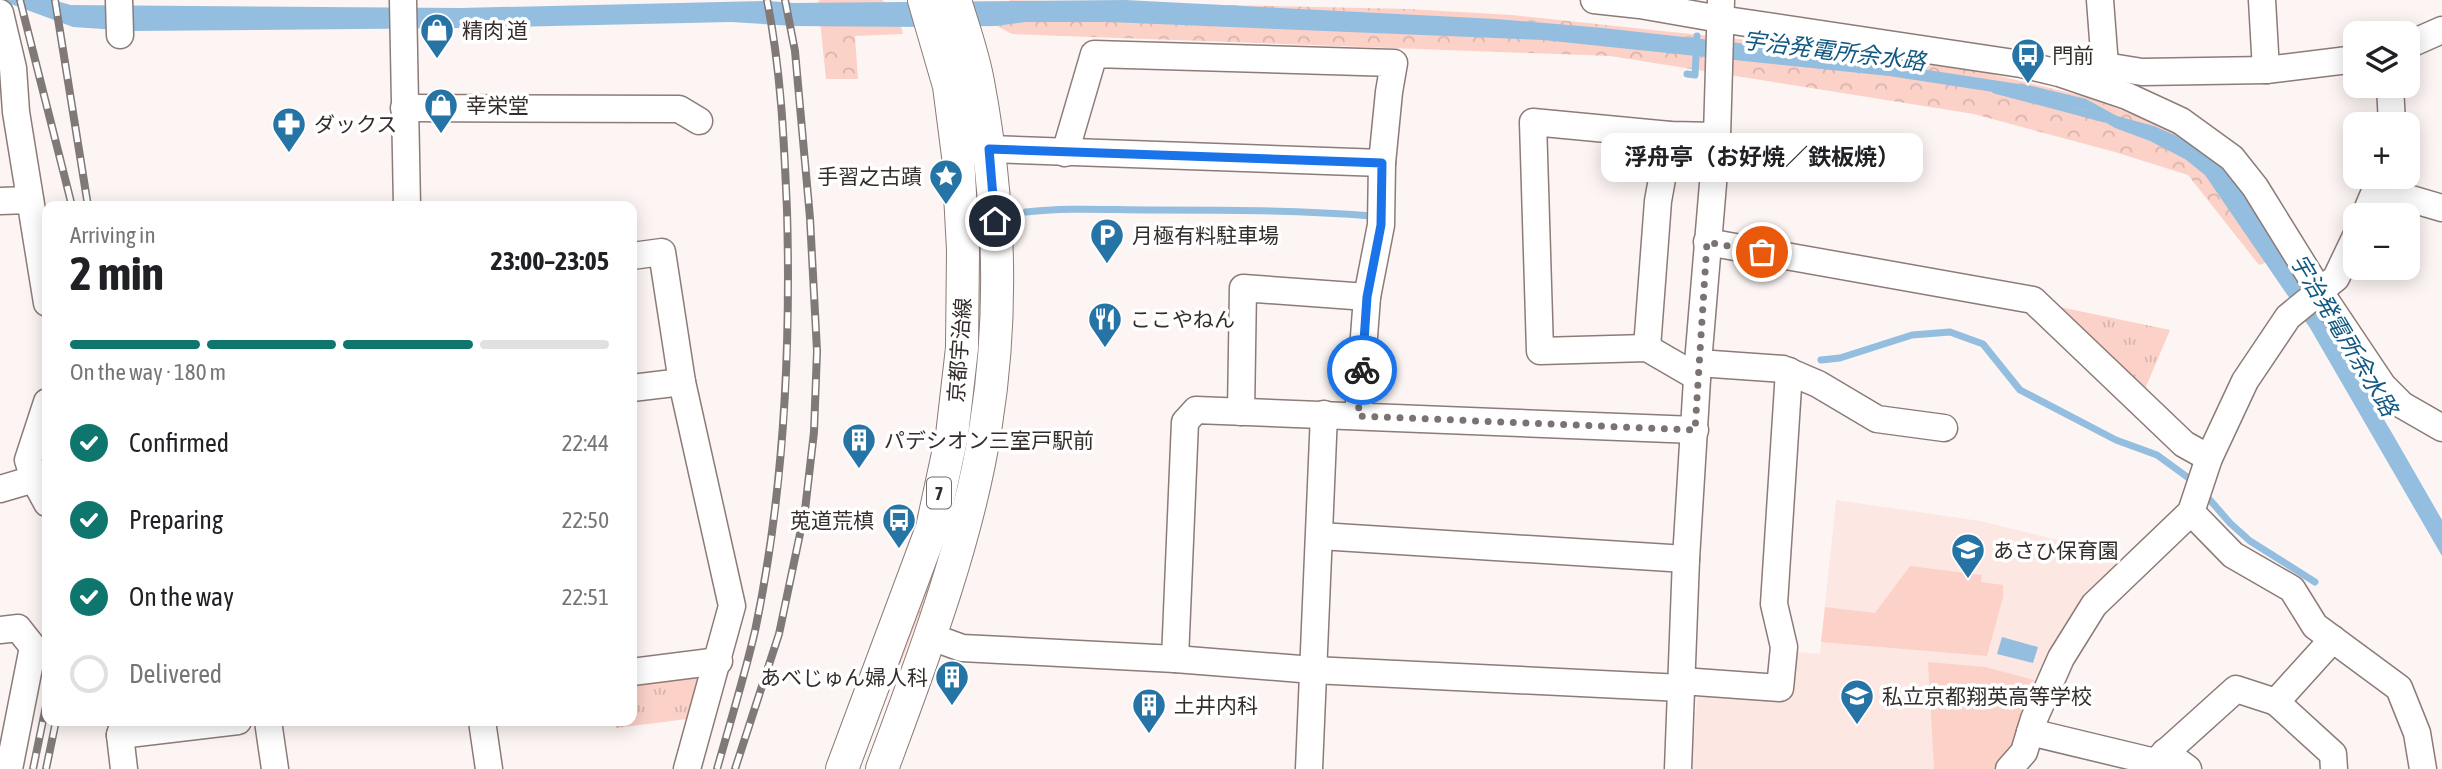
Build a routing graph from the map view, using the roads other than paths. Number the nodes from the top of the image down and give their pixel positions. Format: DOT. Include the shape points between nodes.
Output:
graph roads {
  1 [pos="924,0"];
  2 [pos="955,0"];
  3 [pos="1594,0"];
  4 [pos="2100,0"];
  5 [pos="2262,0"];
  6 [pos="119,1"];
  7 [pos="403,1"];
  8 [pos="1640,2"];
  9 [pos="0,13"];
  10 [pos="1721,17"];
  11 [pos="2442,30"];
  12 [pos="120,33"];
  13 [pos="950,36"];
  14 [pos="2420,40"];
  15 [pos="2343,61"];
  16 [pos="2105,66"];
  17 [pos="2266,70"];
  18 [pos="2059,73"];
  19 [pos="404,108"];
  20 [pos="699,121"];
  21 [pos="1670,135"];
  22 [pos="1717,136"];
  23 [pos="989,149"];
  24 [pos="1065,153"];
  25 [pos="1382,163"];
  26 [pos="2394,189"];
  27 [pos="30,200"];
  28 [pos="0,201"];
  29 [pos="407,201"];
  30 [pos="2442,208"];
  31 [pos="1707,242"];
  32 [pos="637,255"];
  33 [pos="2343,263"];
  34 [pos="42,273"];
  35 [pos="2320,292"];
  36 [pos="1367,297"];
  37 [pos="1647,348"];
  38 [pos="1698,370"];
  39 [pos="1789,371"];
  40 [pos="682,382"];
  41 [pos="637,387"];
  42 [pos="1241,412"];
  43 [pos="1324,414"];
  44 [pos="1358,416"];
  45 [pos="42,417"];
  46 [pos="1944,428"];
  47 [pos="2442,428"];
  48 [pos="1695,430"];
  49 [pos="2209,458"];
  50 [pos="34,479"];
  51 [pos="0,489"];
  52 [pos="42,494"];
  53 [pos="2191,512"];
  54 [pos="1320,536"];
  55 [pos="1686,559"];
  56 [pos="0,630"];
  57 [pos="929,636"];
  58 [pos="2333,639"];
  59 [pos="1175,659"];
  60 [pos="719,661"];
  61 [pos="1313,670"];
  62 [pos="637,671"];
  63 [pos="1682,684"];
  64 [pos="2277,702"];
  65 [pos="155,726"];
  66 [pos="269,726"];
  67 [pos="483,726"];
  68 [pos="122,728"];
  69 [pos="2030,732"];
  70 [pos="2165,752"];
  71 [pos="2079,756"];
  72 [pos="845,761"];
  73 [pos="885,768"];
  74 [pos="9,769"];
  75 [pos="124,769"];
  76 [pos="275,769"];
  77 [pos="488,769"];
  78 [pos="687,769"];
  79 [pos="1309,769"];
  80 [pos="1678,769"];
  81 [pos="2009,769"];
  82 [pos="2188,769"];
  83 [pos="2334,769"];
  84 [pos="2423,769"];
  1 -- 13 [label="main road, 京都宇治線 / 7"];
  2 -- 13 [label="main road, 京都宇治線 / 7"];
  3 -- 8 [label="street"];
  4 -- 16 [label="street"];
  5 -- 17 [label="street"];
  6 -- 12 [label="street"];
  7 -- 19 [label="street"];
  8 -- 10 [label="street"];
  9 -- 27 [label="street" via="13,68"];
  10 -- 18 [label="street"];
  10 -- 22 [label="street"];
  11 -- 14 [label="street"];
  13 -- 23 [label="main road, 京都宇治線 / 7" via="978,79"];
  13 -- 72 [label="main road, 京都宇治線 / 7" via="949,86 963,250 962,348 952,435 932,528"];
  15 -- 17 [label="street"];
  16 -- 17 [label="street" via="2142,72"];
  16 -- 18 [label="street"];
  18 -- 35 [label="street" via="2181,121 2232,158"];
  19 -- 20 [label="street" via="679,109"];
  19 -- 29 [label="street"];
  21 -- 22 [label="street"];
  21 -- 37 [label="street" via="1658,201"];
  21 -- 37 [label="street" via="1533,122 1540,351"];
  22 -- 31 [label="street"];
  23 -- 24 [label="street"];
  23 -- 57 [label="main road, 京都宇治線 / 7" via="997,307 986,425 962,533"];
  24 -- 25 [label="street"];
  24 -- 25 [label="street" via="1094,54 1394,63"];
  25 -- 36 [label="street" via="1381,225"];
  26 -- 30 [label="street"];
  27 -- 28 [label="street"];
  27 -- 34 [label="street"];
  31 -- 38 [label="street"];
  31 -- 49 [label="street" via="2034,300 2184,444"];
  32 -- 40 [label="street" via="662,252"];
  33 -- 35 [label="street" via="2336,278"];
  35 -- 47 [label="street" via="2383,386 2402,405"];
  35 -- 49 [label="street" via="2288,317 2245,381"];
  36 -- 42 [label="street" via="1244,288"];
  36 -- 44 [label="street"];
  37 -- 38 [label="street"];
  38 -- 39 [label="street"];
  38 -- 48 [label="street"];
  39 -- 46 [label="street" via="1877,419"];
  39 -- 63 [label="street" via="1774,604 1784,646 1780,688"];
  40 -- 41 [label="street"];
  40 -- 60 [label="street" via="732,606"];
  42 -- 43 [label="street"];
  42 -- 59 [label="street" via="1196,410 1185,422"];
  43 -- 44 [label="street"];
  43 -- 54 [label="street"];
  44 -- 48 [label="street"];
  45 -- 50 [label="street" via="28,460"];
  48 -- 55 [label="street"];
  49 -- 53 [label="street"];
  50 -- 51 [label="street"];
  50 -- 52 [label="street"];
  53 -- 58 [label="street" via="2233,555 2292,589 2315,626"];
  53 -- 69 [label="street" via="2094,605 2060,658"];
  54 -- 55 [label="street"];
  54 -- 61 [label="street"];
  55 -- 63 [label="street"];
  56 -- 74 [label="street" via="18,628 33,646"];
  57 -- 59 [label="street" via="962,648"];
  57 -- 73 [label="main road, 京都宇治線 / 7"];
  58 -- 64 [label="street"];
  58 -- 84 [label="street" via="2399,688 2417,733"];
  59 -- 61 [label="street"];
  60 -- 62 [label="street"];
  60 -- 78 [label="street"];
  61 -- 63 [label="street"];
  61 -- 79 [label="street"];
  63 -- 80 [label="street"];
  64 -- 70 [label="street" via="2236,689"];
  64 -- 83 [label="street" via="2333,754"];
  65 -- 68 [label="street"];
  66 -- 76 [label="street"];
  67 -- 77 [label="street"];
  68 -- 75 [label="street"];
  69 -- 71 [label="street"];
  69 -- 81 [label="street" via="2024,752"];
  70 -- 71 [label="street" via="2155,762"];
  70 -- 82 [label="street"];
  72 -- 73 [label="street"];
}
